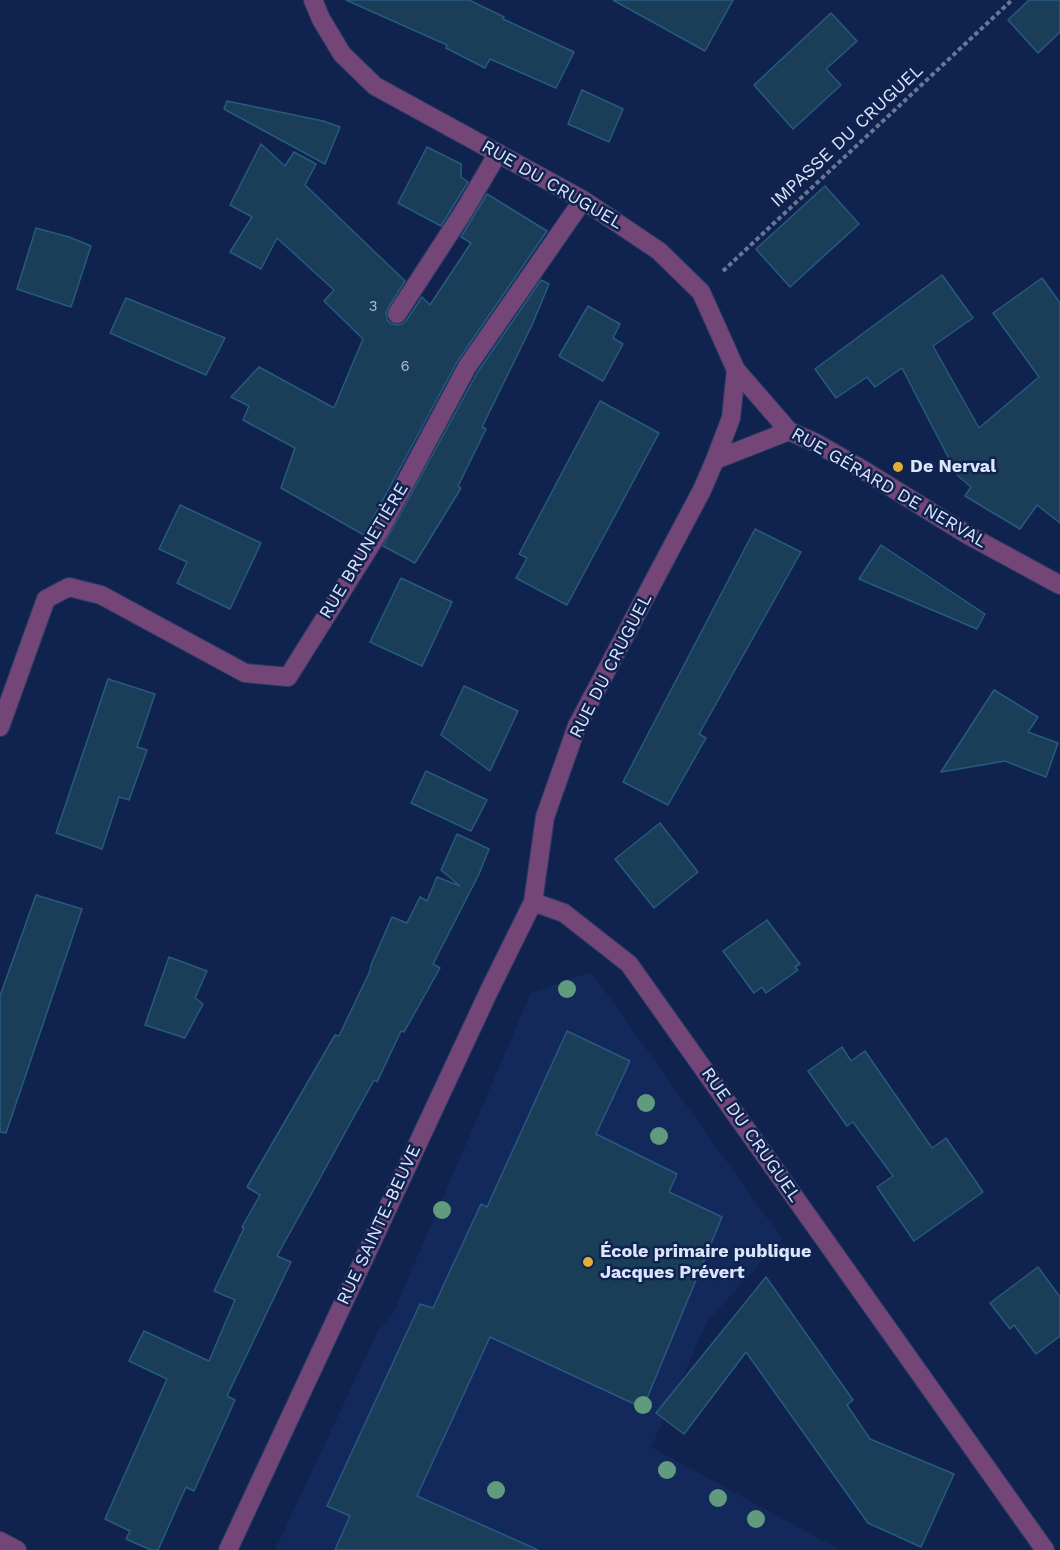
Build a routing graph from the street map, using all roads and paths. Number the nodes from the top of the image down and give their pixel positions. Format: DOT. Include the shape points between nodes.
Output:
graph roads {
  1 [pos="313,0"];
  2 [pos="1012,0"];
  3 [pos="498,153"];
  4 [pos="583,200"];
  5 [pos="700,292"];
  6 [pos="397,314"];
  7 [pos="736,370"];
  8 [pos="789,431"];
  9 [pos="715,460"];
  10 [pos="1060,585"];
  11 [pos="0,727"];
  12 [pos="533,902"];
  13 [pos="0,1541"];
  14 [pos="17,1550"];
  15 [pos="228,1550"];
  16 [pos="1045,1550"];
  1 -- 3 [label="street, RUE DU CRUGUEL" via="342,54 375,86"];
  2 -- 5 [label="path, IMPASSE DU CRUGUEL"];
  3 -- 4 [label="street, RUE DU CRUGUEL"];
  3 -- 6 [label="street"];
  4 -- 5 [label="street, RUE DU CRUGUEL" via="659,251"];
  4 -- 11 [label="street, RUE BRUNETIÈRE" via="467,367 379,532 288,677 245,673 101,595 69,587 46,599"];
  5 -- 7 [label="street, RUE DU CRUGUEL"];
  7 -- 8 [label="street, RUE GÉRARD DE NERVAL"];
  7 -- 9 [label="street, RUE DU CRUGUEL" via="731,418"];
  8 -- 9 [label="street"];
  8 -- 10 [label="street, RUE GÉRARD DE NERVAL"];
  9 -- 12 [label="street, RUE DU CRUGUEL" via="577,726 545,817"];
  12 -- 15 [label="street, RUE SAINTE-BEUVE"];
  12 -- 16 [label="street, RUE DU CRUGUEL" via="564,913 629,964"];
  13 -- 14 [label="street"];
}
